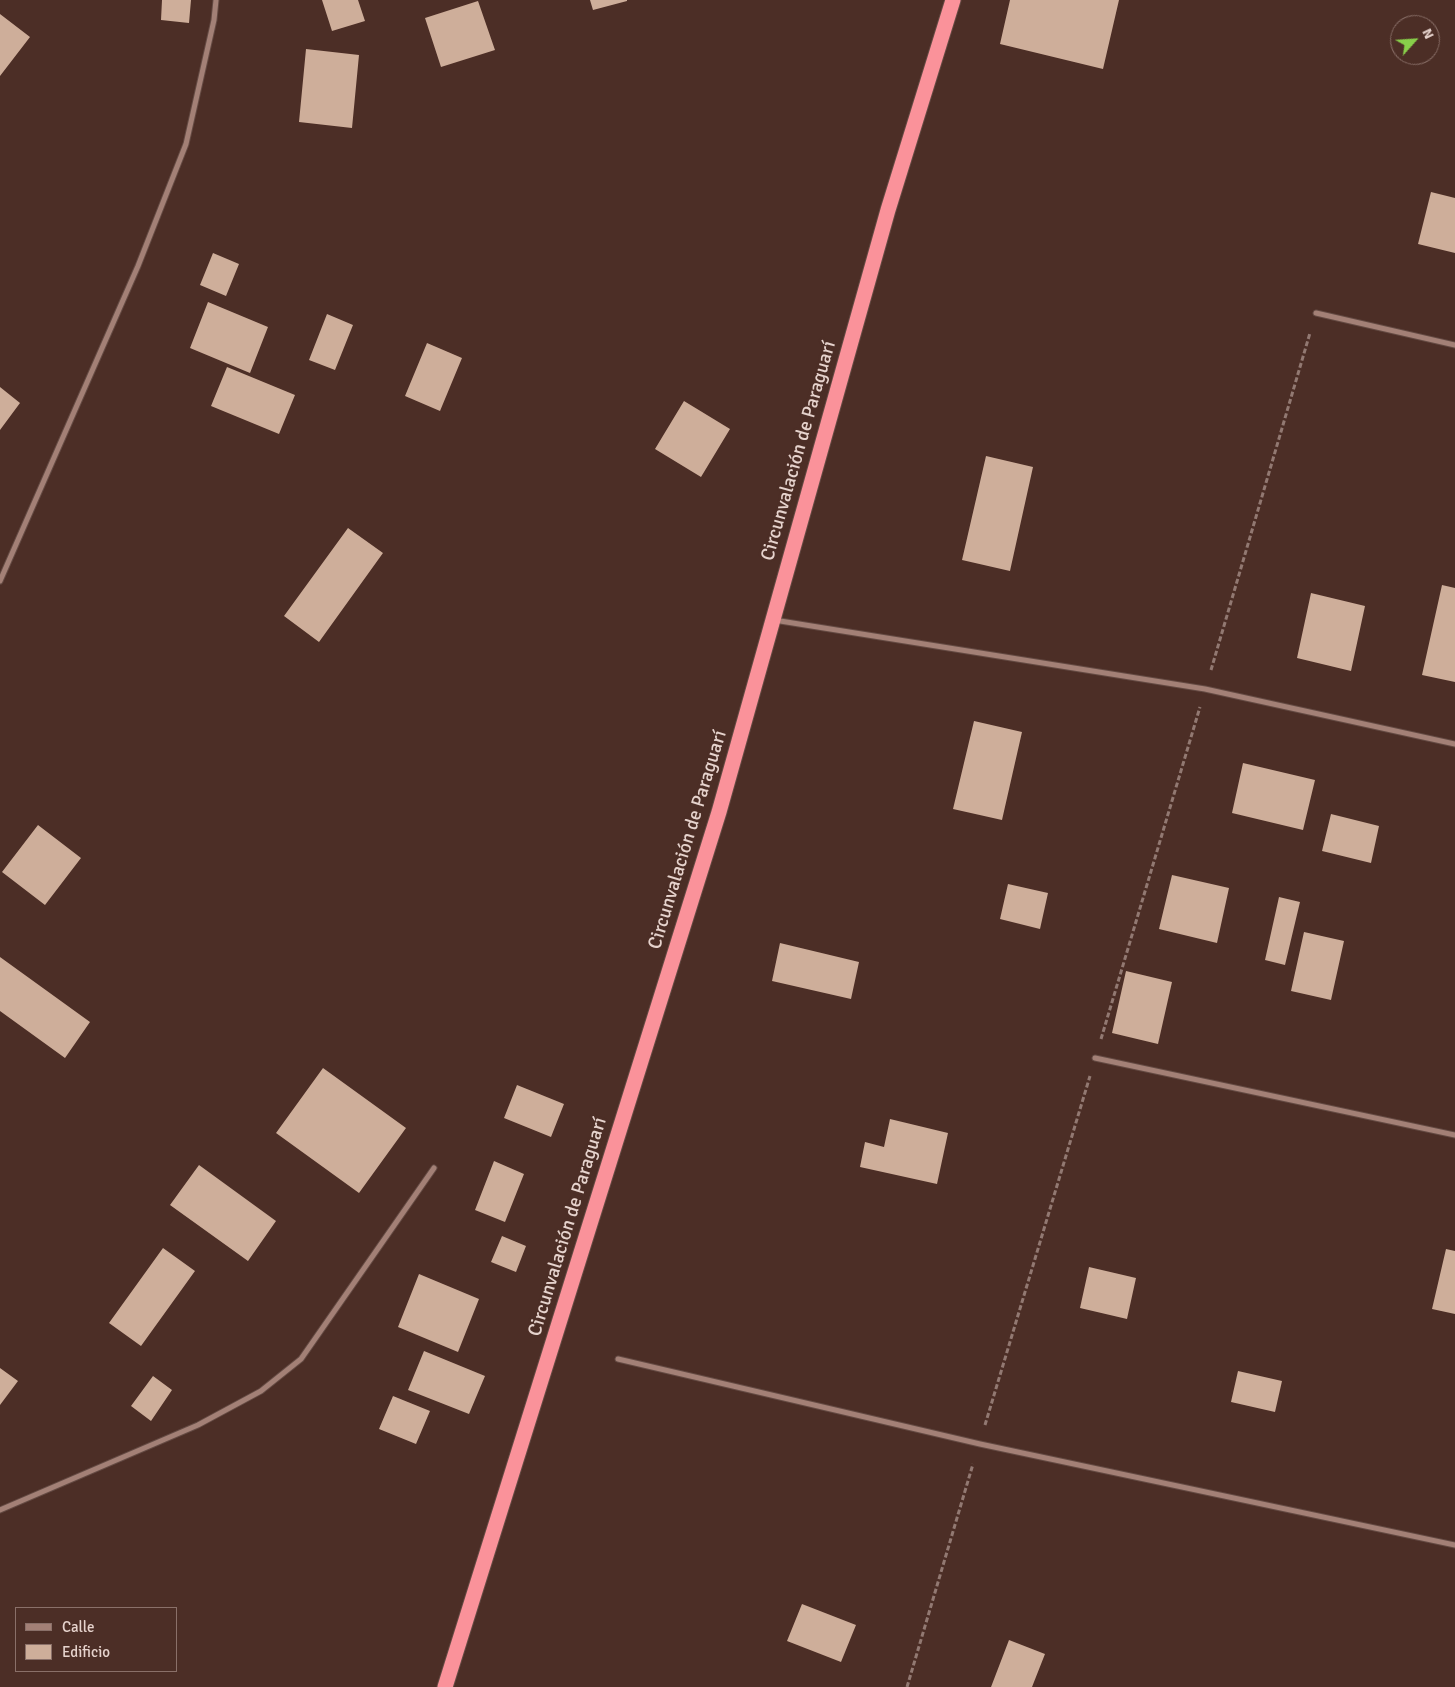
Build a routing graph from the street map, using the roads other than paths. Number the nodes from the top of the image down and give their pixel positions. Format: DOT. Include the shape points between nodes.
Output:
graph roads {
  1 [pos="216,0"];
  2 [pos="953,0"];
  3 [pos="1316,313"];
  4 [pos="1455,346"];
  5 [pos="0,581"];
  6 [pos="773,620"];
  7 [pos="1455,744"];
  8 [pos="1095,1058"];
  9 [pos="1455,1135"];
  10 [pos="434,1168"];
  11 [pos="618,1359"];
  12 [pos="0,1510"];
  13 [pos="1455,1545"];
  14 [pos="445,1687"];
  1 -- 5 [label="street" via="186,144 138,266"];
  2 -- 6 [label="highway, Circunvalación de Paraguarí" via="888,210"];
  3 -- 4 [label="street"];
  6 -- 7 [label="street" via="1206,689"];
  6 -- 14 [label="highway, Circunvalación de Paraguarí" via="719,812"];
  8 -- 9 [label="street"];
  10 -- 12 [label="street" via="301,1359 262,1391 198,1425"];
  11 -- 13 [label="street" via="980,1444"];
}
